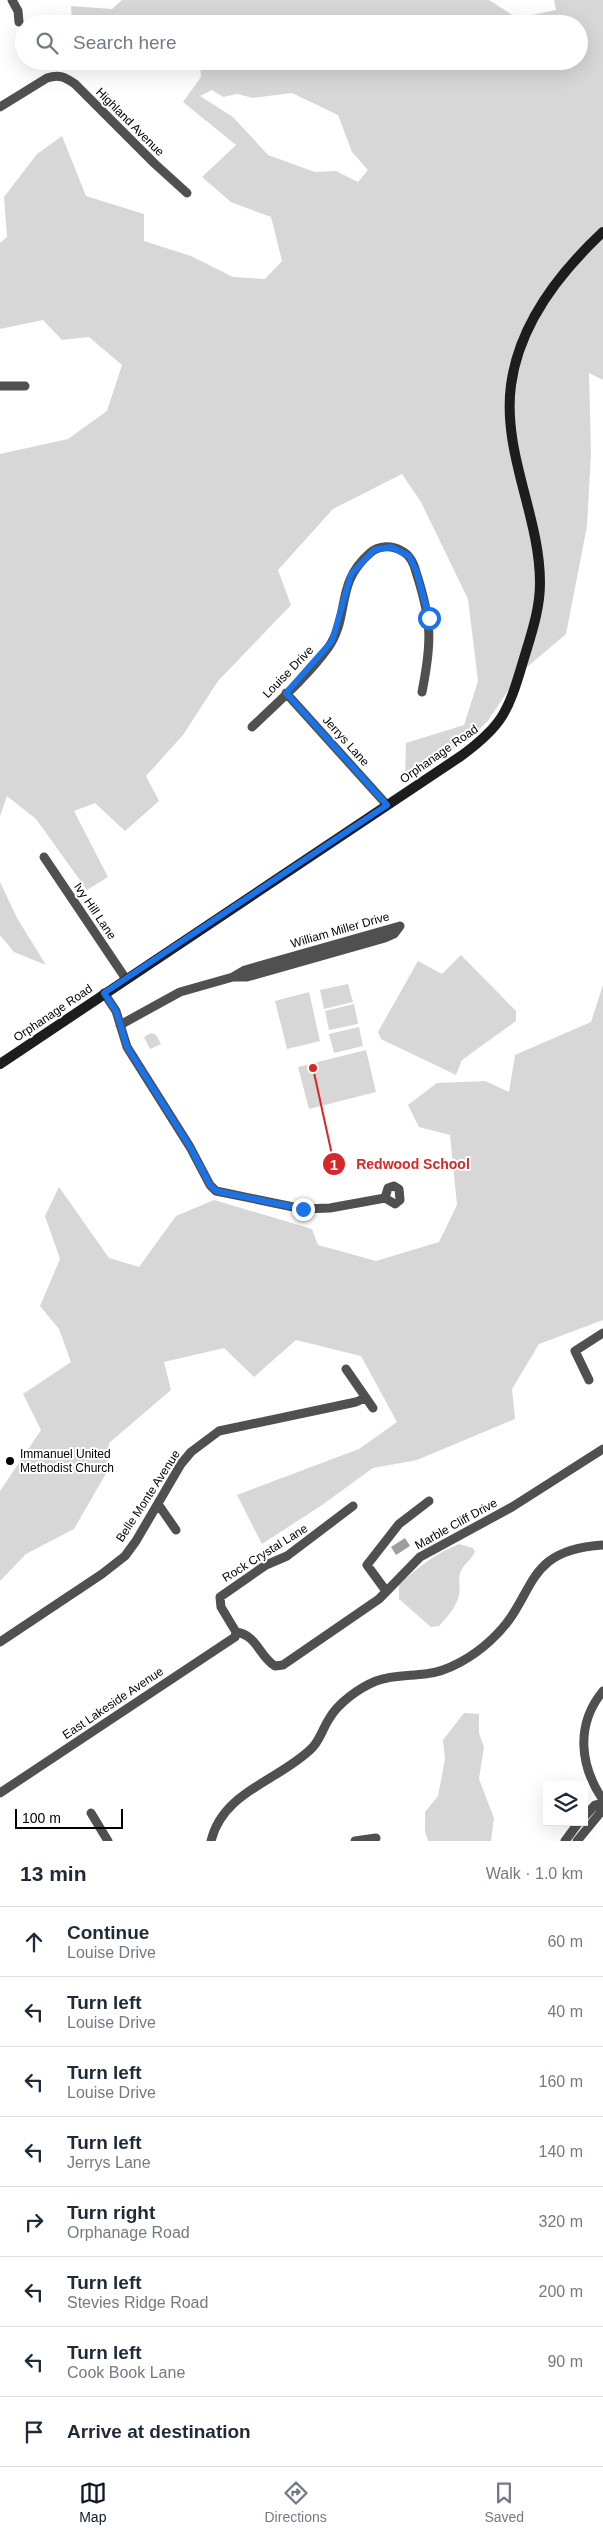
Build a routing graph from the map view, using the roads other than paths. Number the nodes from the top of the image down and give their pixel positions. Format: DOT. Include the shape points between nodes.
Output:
graph roads {
  1 [pos="12,0"];
  2 [pos="18,15"];
  3 [pos="0,107"];
  4 [pos="188,193"];
  5 [pos="603,232"];
  6 [pos="0,386"];
  7 [pos="25,386"];
  8 [pos="422,692"];
  9 [pos="286,693"];
  10 [pos="252,727"];
  11 [pos="387,805"];
  12 [pos="44,857"];
  13 [pos="233,977"];
  14 [pos="126,979"];
  15 [pos="104,993"];
  16 [pos="120,1025"];
  17 [pos="0,1064"];
  18 [pos="385,1198"];
  19 [pos="603,1333"];
  20 [pos="346,1369"];
  21 [pos="589,1380"];
  22 [pos="365,1398"];
  23 [pos="373,1408"];
  24 [pos="603,1450"];
  25 [pos="430,1501"];
  26 [pos="158,1504"];
  27 [pos="353,1506"];
  28 [pos="176,1530"];
  29 [pos="603,1545"];
  30 [pos="386,1591"];
  31 [pos="236,1632"];
  32 [pos="0,1642"];
  33 [pos="603,1691"];
  34 [pos="0,1793"];
  35 [pos="603,1803"];
  36 [pos="588,1812"];
  37 [pos="91,1813"];
  38 [pos="576,1826"];
  39 [pos="376,1838"];
  40 [pos="108,1841"];
  41 [pos="211,1841"];
  42 [pos="355,1841"];
  43 [pos="565,1841"];
  44 [pos="577,1841"];
  1 -- 2 [label="street"];
  3 -- 4 [label="street, Highland Avenue" via="47,78 63,77 75,84"];
  5 -- 11 [label="main road, Orphanage Road" via="579,256 542,304 525,337 514,370 510,404 512,438 538,556 540,583 537,614 511,701 505,715 480,742"];
  6 -- 7 [label="street"];
  8 -- 9 [label="street, Louise Drive" via="430,638 426,605 409,556 398,548 386,547 374,550 351,574 332,641"];
  9 -- 10 [label="street, Louise Drive"];
  9 -- 11 [label="street, Jerrys Lane"];
  11 -- 14 [label="main road, Orphanage Road"];
  12 -- 14 [label="street, Ivy Hill Lane"];
  13 -- 13 [label="street, William Miller Drive" via="247,977 385,938 400,926 245,970"];
  13 -- 16 [label="street, William Miller Drive" via="180,992"];
  14 -- 15 [label="main road, Orphanage Road"];
  15 -- 16 [label="street" via="116,1011"];
  15 -- 17 [label="main road, Orphanage Road"];
  16 -- 18 [label="street" via="127,1047 216,1191 303,1209 330,1208"];
  19 -- 21 [label="street" via="575,1351"];
  20 -- 22 [label="street"];
  22 -- 23 [label="street"];
  22 -- 26 [label="street, Belle Monte Avenue" via="219,1431 191,1452"];
  24 -- 30 [label="street, Marble Cliff Drive" via="512,1507 420,1557"];
  25 -- 30 [label="street" via="398,1524 367,1565"];
  26 -- 28 [label="street"];
  26 -- 32 [label="street, Belle Monte Avenue" via="125,1556"];
  27 -- 31 [label="street, Rock Crystal Lane" via="287,1556 266,1565 220,1597 221,1607"];
  29 -- 41 [label="street" via="567,1551 540,1569 507,1623 491,1641 465,1659 435,1673 393,1676 374,1682 340,1705 313,1747 242,1796 225,1812"];
  30 -- 31 [label="street, Marble Cliff Drive" via="284,1665 276,1666 269,1662 251,1636"];
  31 -- 34 [label="street, East Lakeside Avenue" via="235,1637"];
  33 -- 35 [label="street" via="591,1710 583,1748 587,1771"];
  35 -- 36 [label="street"];
  35 -- 44 [label="street" via="600,1813"];
  37 -- 40 [label="street"];
  38 -- 43 [label="street"];
  39 -- 42 [label="street"];
}
